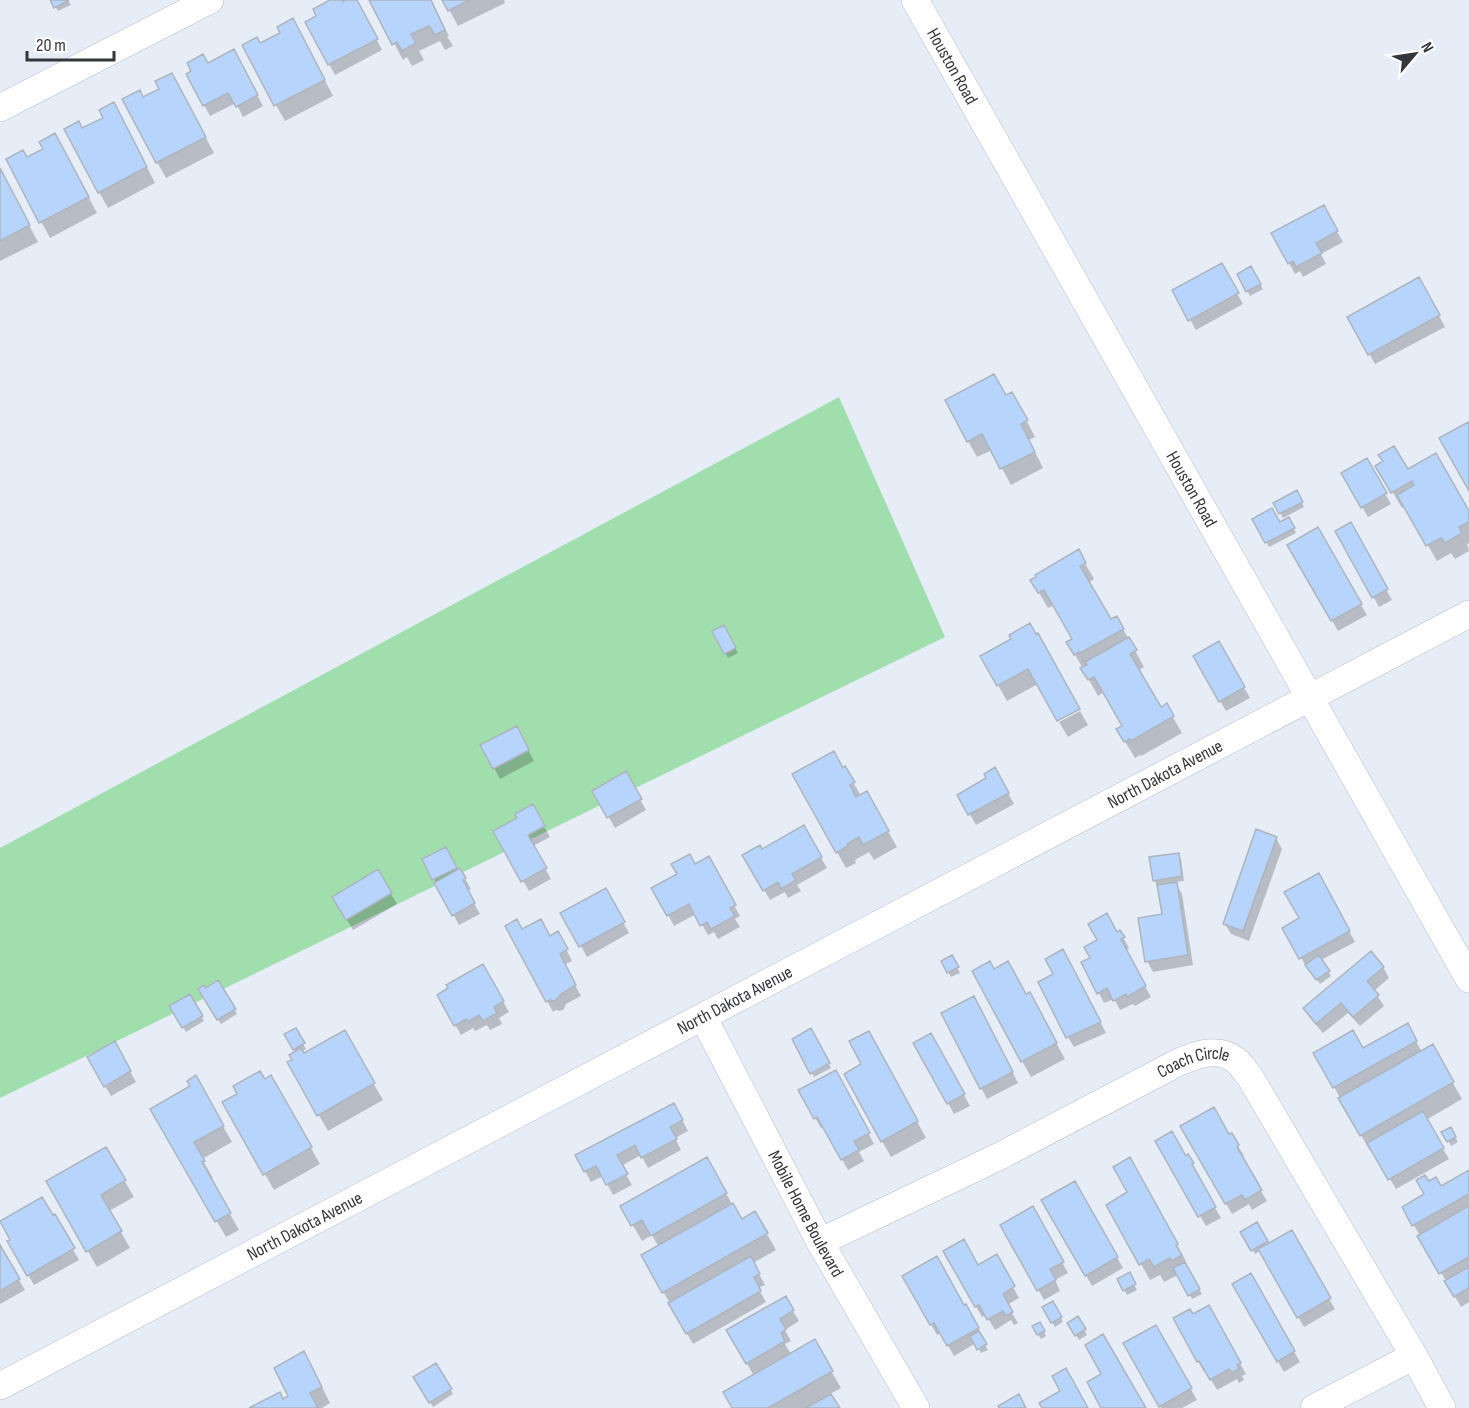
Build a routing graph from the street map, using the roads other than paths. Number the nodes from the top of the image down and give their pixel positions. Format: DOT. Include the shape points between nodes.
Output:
graph roads {
  1 [pos="210,0"];
  2 [pos="915,0"];
  3 [pos="0,108"];
  4 [pos="1469,615"];
  5 [pos="1310,698"];
  6 [pos="1469,979"];
  7 [pos="703,1017"];
  8 [pos="820,1242"];
  9 [pos="1414,1356"];
  10 [pos="0,1386"];
  11 [pos="916,1408"];
  12 [pos="1314,1408"];
  13 [pos="1442,1408"];
  1 -- 3 [label="street"];
  2 -- 5 [label="street, Houston Road"];
  4 -- 5 [label="street, North Dakota Avenue"];
  5 -- 6 [label="street, Houston Road"];
  5 -- 7 [label="street, North Dakota Avenue"];
  7 -- 8 [label="street, Mobile Home Boulevard"];
  7 -- 10 [label="street, North Dakota Avenue"];
  8 -- 9 [label="street, Coach Circle" via="1000,1156 1179,1062 1200,1053 1220,1052 1237,1061 1250,1077"];
  8 -- 11 [label="street, Mobile Home Boulevard"];
  9 -- 12 [label="street"];
  9 -- 13 [label="street, Coach Circle"];
}
